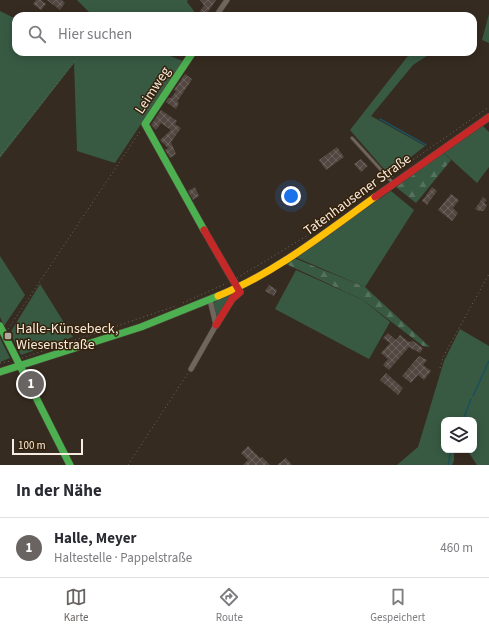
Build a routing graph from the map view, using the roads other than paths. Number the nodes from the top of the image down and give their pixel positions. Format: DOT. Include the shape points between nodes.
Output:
graph roads {
  1 [pos="227,0"];
  2 [pos="219,12"];
  3 [pos="189,56"];
  4 [pos="489,117"];
  5 [pos="352,138"];
  6 [pos="391,182"];
  7 [pos="237,288"];
  8 [pos="210,300"];
  9 [pos="216,325"];
  10 [pos="2,330"];
  11 [pos="18,363"];
  12 [pos="191,369"];
  13 [pos="0,372"];
  14 [pos="70,465"];
  1 -- 2 [label="street"];
  3 -- 7 [label="street, Leimweg" via="144,124"];
  4 -- 6 [label="street, Tatenhausener Straße"];
  5 -- 6 [label="lane"];
  6 -- 7 [label="street, Tatenhausener Straße" via="304,247"];
  7 -- 8 [label="street, Tatenhausener Straße"];
  7 -- 9 [label="street, Tatenhausener Straße" via="240,292 229,302"];
  8 -- 9 [label="street"];
  8 -- 11 [label="street, Tatenhausener Straße" via="141,327"];
  9 -- 12 [label="street, Tatenhausener Straße"];
  10 -- 11 [label="street"];
  11 -- 13 [label="street, Tatenhausener Straße"];
  11 -- 14 [label="street"];
}
